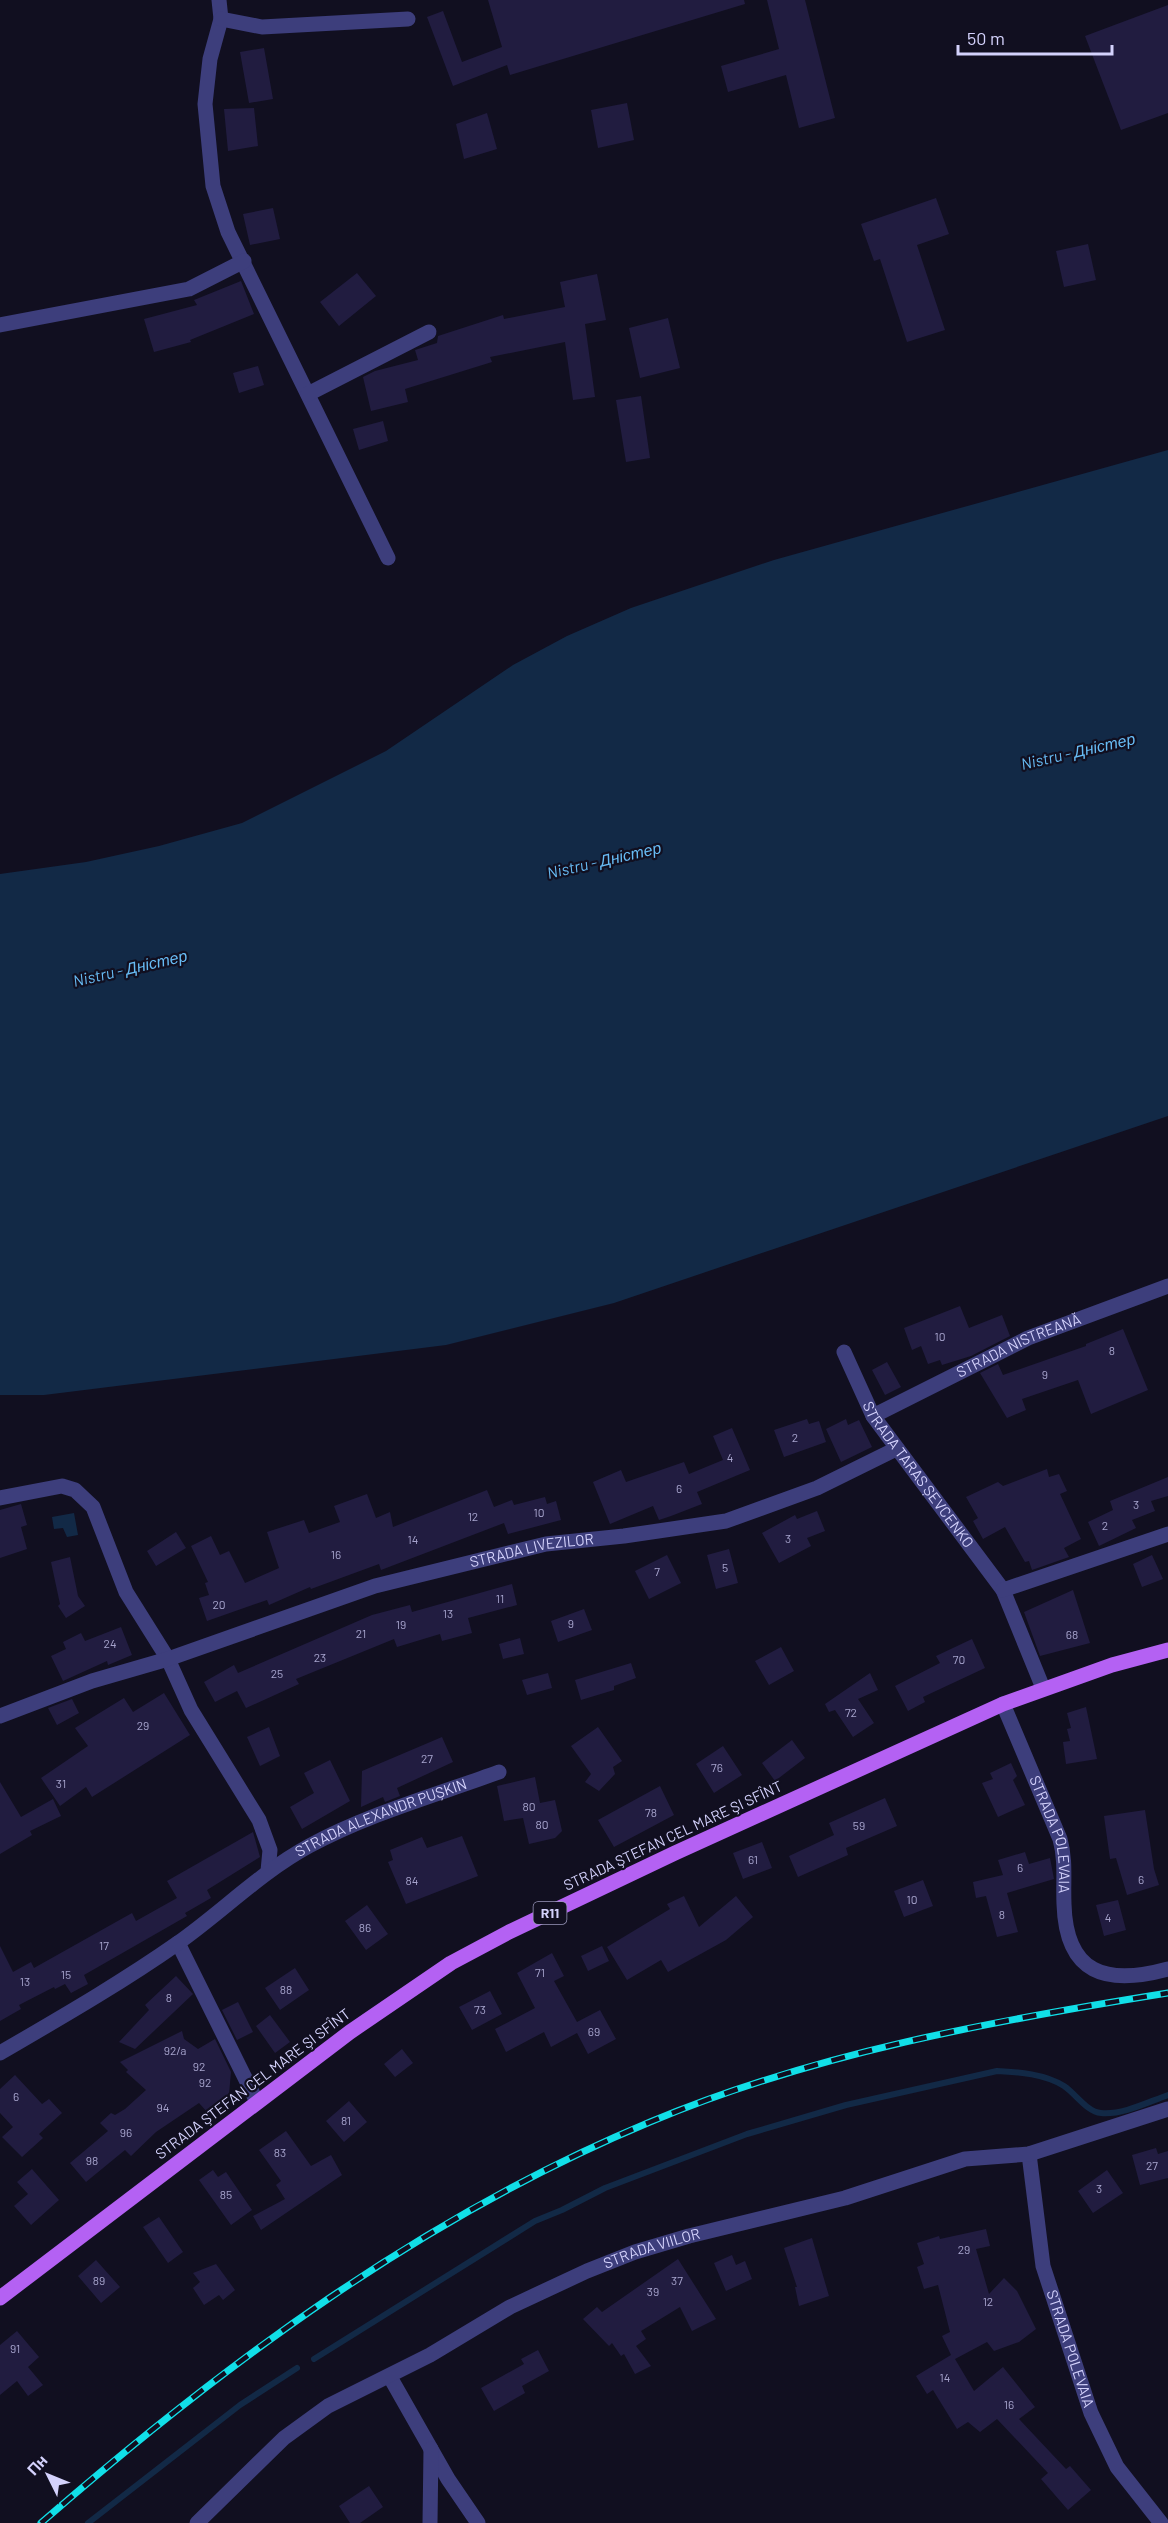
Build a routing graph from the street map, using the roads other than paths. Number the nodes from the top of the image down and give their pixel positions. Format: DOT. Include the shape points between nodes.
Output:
graph roads {
  1 [pos="219,0"];
  2 [pos="221,19"];
  3 [pos="408,19"];
  4 [pos="244,261"];
  5 [pos="0,325"];
  6 [pos="429,332"];
  7 [pos="308,394"];
  8 [pos="388,558"];
  9 [pos="1168,1286"];
  10 [pos="844,1352"];
  11 [pos="873,1416"];
  12 [pos="896,1449"];
  13 [pos="0,1498"];
  14 [pos="1168,1534"];
  15 [pos="1003,1590"];
  16 [pos="1168,1650"];
  17 [pos="168,1659"];
  18 [pos="1043,1688"];
  19 [pos="1003,1704"];
  20 [pos="0,1716"];
  21 [pos="499,1772"];
  22 [pos="267,1871"];
  23 [pos="178,1943"];
  24 [pos="1168,1969"];
  25 [pos="0,2053"];
  26 [pos="257,2102"];
  27 [pos="1168,2109"];
  28 [pos="1029,2154"];
  29 [pos="0,2298"];
  30 [pos="390,2377"];
  31 [pos="431,2449"];
  32 [pos="197,2523"];
  33 [pos="430,2523"];
  34 [pos="478,2523"];
  35 [pos="1161,2523"];
  1 -- 2 [label="street"];
  2 -- 3 [label="street" via="262,27"];
  2 -- 4 [label="street" via="210,59 206,115 213,186 228,231"];
  4 -- 5 [label="street" via="189,289"];
  4 -- 7 [label="street"];
  6 -- 7 [label="street"];
  7 -- 8 [label="street"];
  9 -- 11 [label="street, STRADA NISTREANĂ" via="1028,1338"];
  10 -- 11 [label="street, STRADA TARAS ȘEVCENKO"];
  11 -- 12 [label="street, STRADA TARAS ȘEVCENKO"];
  12 -- 15 [label="street, STRADA TARAS ȘEVCENKO"];
  12 -- 17 [label="street, STRADA LIVEZILOR" via="817,1488 726,1521 516,1551 375,1586"];
  13 -- 17 [label="street" via="62,1486 75,1490 93,1507 126,1592"];
  14 -- 15 [label="street"];
  15 -- 18 [label="street, STRADA TARAS ȘEVCENKO"];
  16 -- 18 [label="main road, STRADA ŞTEFAN CEL MARE ŞI SFÎNT / R11"];
  17 -- 20 [label="street, STRADA LIVEZILOR" via="92,1681"];
  17 -- 22 [label="street" via="191,1710 259,1820 270,1850"];
  18 -- 19 [label="main road, STRADA ŞTEFAN CEL MARE ŞI SFÎNT / R11"];
  19 -- 24 [label="street, STRADA POLEVAIA" via="1060,1839 1064,1855 1065,1923 1072,1947 1084,1965 1100,1973 1130,1976"];
  19 -- 26 [label="main road, STRADA ŞTEFAN CEL MARE ŞI SFÎNT / R11" via="509,1932 407,1992"];
  21 -- 22 [label="street, STRADA ALEXANDR PUȘKIN" via="310,1845"];
  22 -- 23 [label="street, STRADA ALEXANDR PUȘKIN"];
  23 -- 25 [label="street, STRADA ALEXANDR PUȘKIN"];
  23 -- 26 [label="street"];
  26 -- 29 [label="main road, STRADA ŞTEFAN CEL MARE ŞI SFÎNT / R11"];
  27 -- 28 [label="street, STRADA VIILOR"];
  28 -- 30 [label="street, STRADA VIILOR" via="965,2159 845,2198 635,2252 510,2307"];
  28 -- 35 [label="street, STRADA POLEVAIA" via="1043,2266 1084,2395 1117,2467"];
  30 -- 31 [label="street"];
  30 -- 32 [label="street, STRADA VIILOR" via="359,2388 284,2438"];
  31 -- 33 [label="street"];
  31 -- 34 [label="street"];
}
